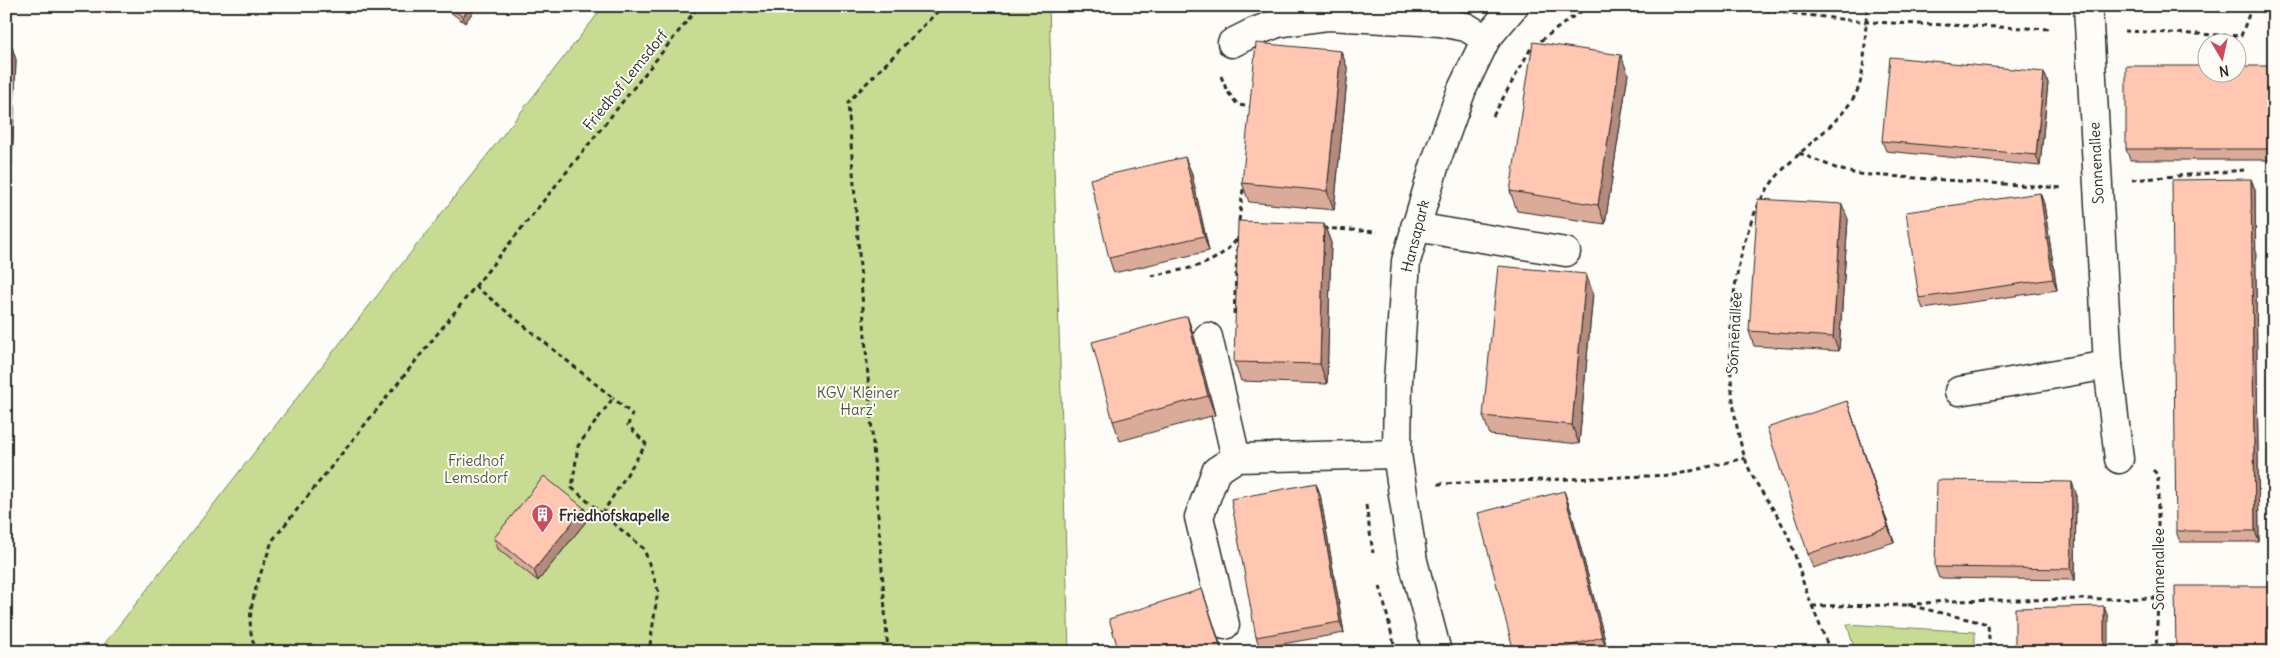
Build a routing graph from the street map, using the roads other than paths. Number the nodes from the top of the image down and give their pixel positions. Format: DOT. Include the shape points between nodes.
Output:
graph roads {
  1 [pos="1514,6"];
  2 [pos="2089,18"];
  3 [pos="1486,39"];
  4 [pos="1232,43"];
  5 [pos="1415,228"];
  6 [pos="1566,252"];
  7 [pos="1208,337"];
  8 [pos="2108,365"];
  9 [pos="1959,391"];
  10 [pos="1397,454"];
  11 [pos="1236,458"];
  12 [pos="2119,459"];
  13 [pos="1225,625"];
  14 [pos="1437,652"];
  1 -- 3 [label="street, Hansapark"];
  2 -- 8 [label="street, Sonnenallee"];
  3 -- 4 [label="street" via="1466,27 1440,22 1328,16 1278,23"];
  3 -- 5 [label="street, Hansapark" via="1462,89"];
  5 -- 6 [label="street"];
  5 -- 10 [label="street, Hansapark" via="1406,261"];
  7 -- 11 [label="street"];
  8 -- 9 [label="street"];
  8 -- 12 [label="street, Sonnenallee"];
  10 -- 11 [label="street"];
  10 -- 14 [label="street, Hansapark" via="1413,561"];
  11 -- 13 [label="street" via="1216,471 1199,517"];
}
